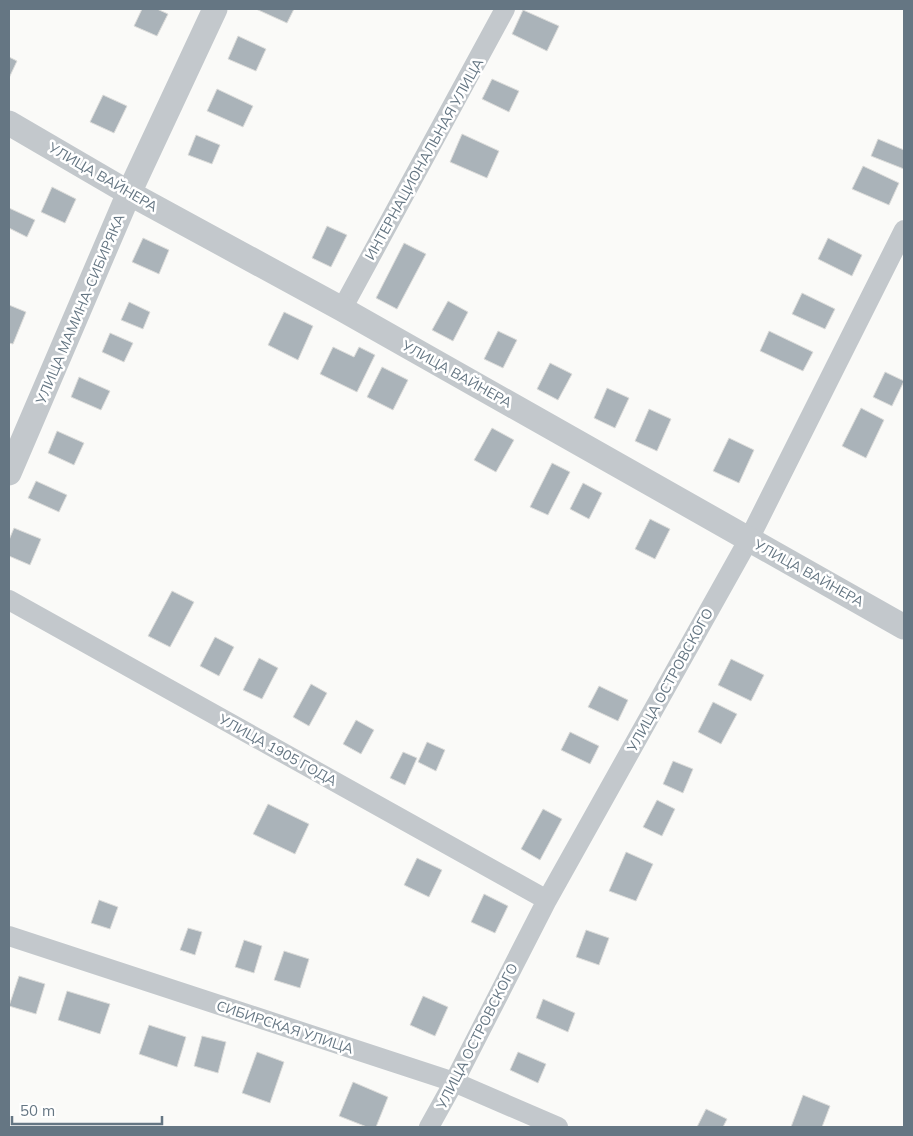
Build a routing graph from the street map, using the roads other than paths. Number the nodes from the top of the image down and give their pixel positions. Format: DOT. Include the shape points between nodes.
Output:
graph roads {
  1 [pos="215,9"];
  2 [pos="505,9"];
  3 [pos="9,123"];
  4 [pos="129,193"];
  5 [pos="904,230"];
  6 [pos="342,309"];
  7 [pos="9,473"];
  8 [pos="748,539"];
  9 [pos="9,600"];
  10 [pos="904,627"];
  11 [pos="547,900"];
  12 [pos="9,936"];
  13 [pos="454,1082"];
  14 [pos="429,1127"];
  15 [pos="558,1127"];
  1 -- 4 [label="street, УЛИЦА МАМИНА-СИБИРЯКА"];
  2 -- 6 [label="street, ИНТЕРНАЦИОНАЛЬНАЯ УЛИЦА"];
  3 -- 4 [label="street, УЛИЦА ВАЙНЕРА"];
  4 -- 6 [label="street, УЛИЦА ВАЙНЕРА"];
  4 -- 7 [label="street, УЛИЦА МАМИНА-СИБИРЯКА"];
  5 -- 8 [label="street, УЛИЦА ОСТРОВСКОГО"];
  6 -- 8 [label="street, УЛИЦА ВАЙНЕРА"];
  8 -- 10 [label="street, УЛИЦА ВАЙНЕРА"];
  8 -- 11 [label="street, УЛИЦА ОСТРОВСКОГО"];
  9 -- 11 [label="street, УЛИЦА 1905 ГОДА"];
  11 -- 13 [label="street, УЛИЦА ОСТРОВСКОГО"];
  12 -- 13 [label="street, СИБИРСКАЯ УЛИЦА"];
  13 -- 14 [label="street, УЛИЦА ОСТРОВСКОГО"];
  13 -- 15 [label="street, СИБИРСКАЯ УЛИЦА"];
}
